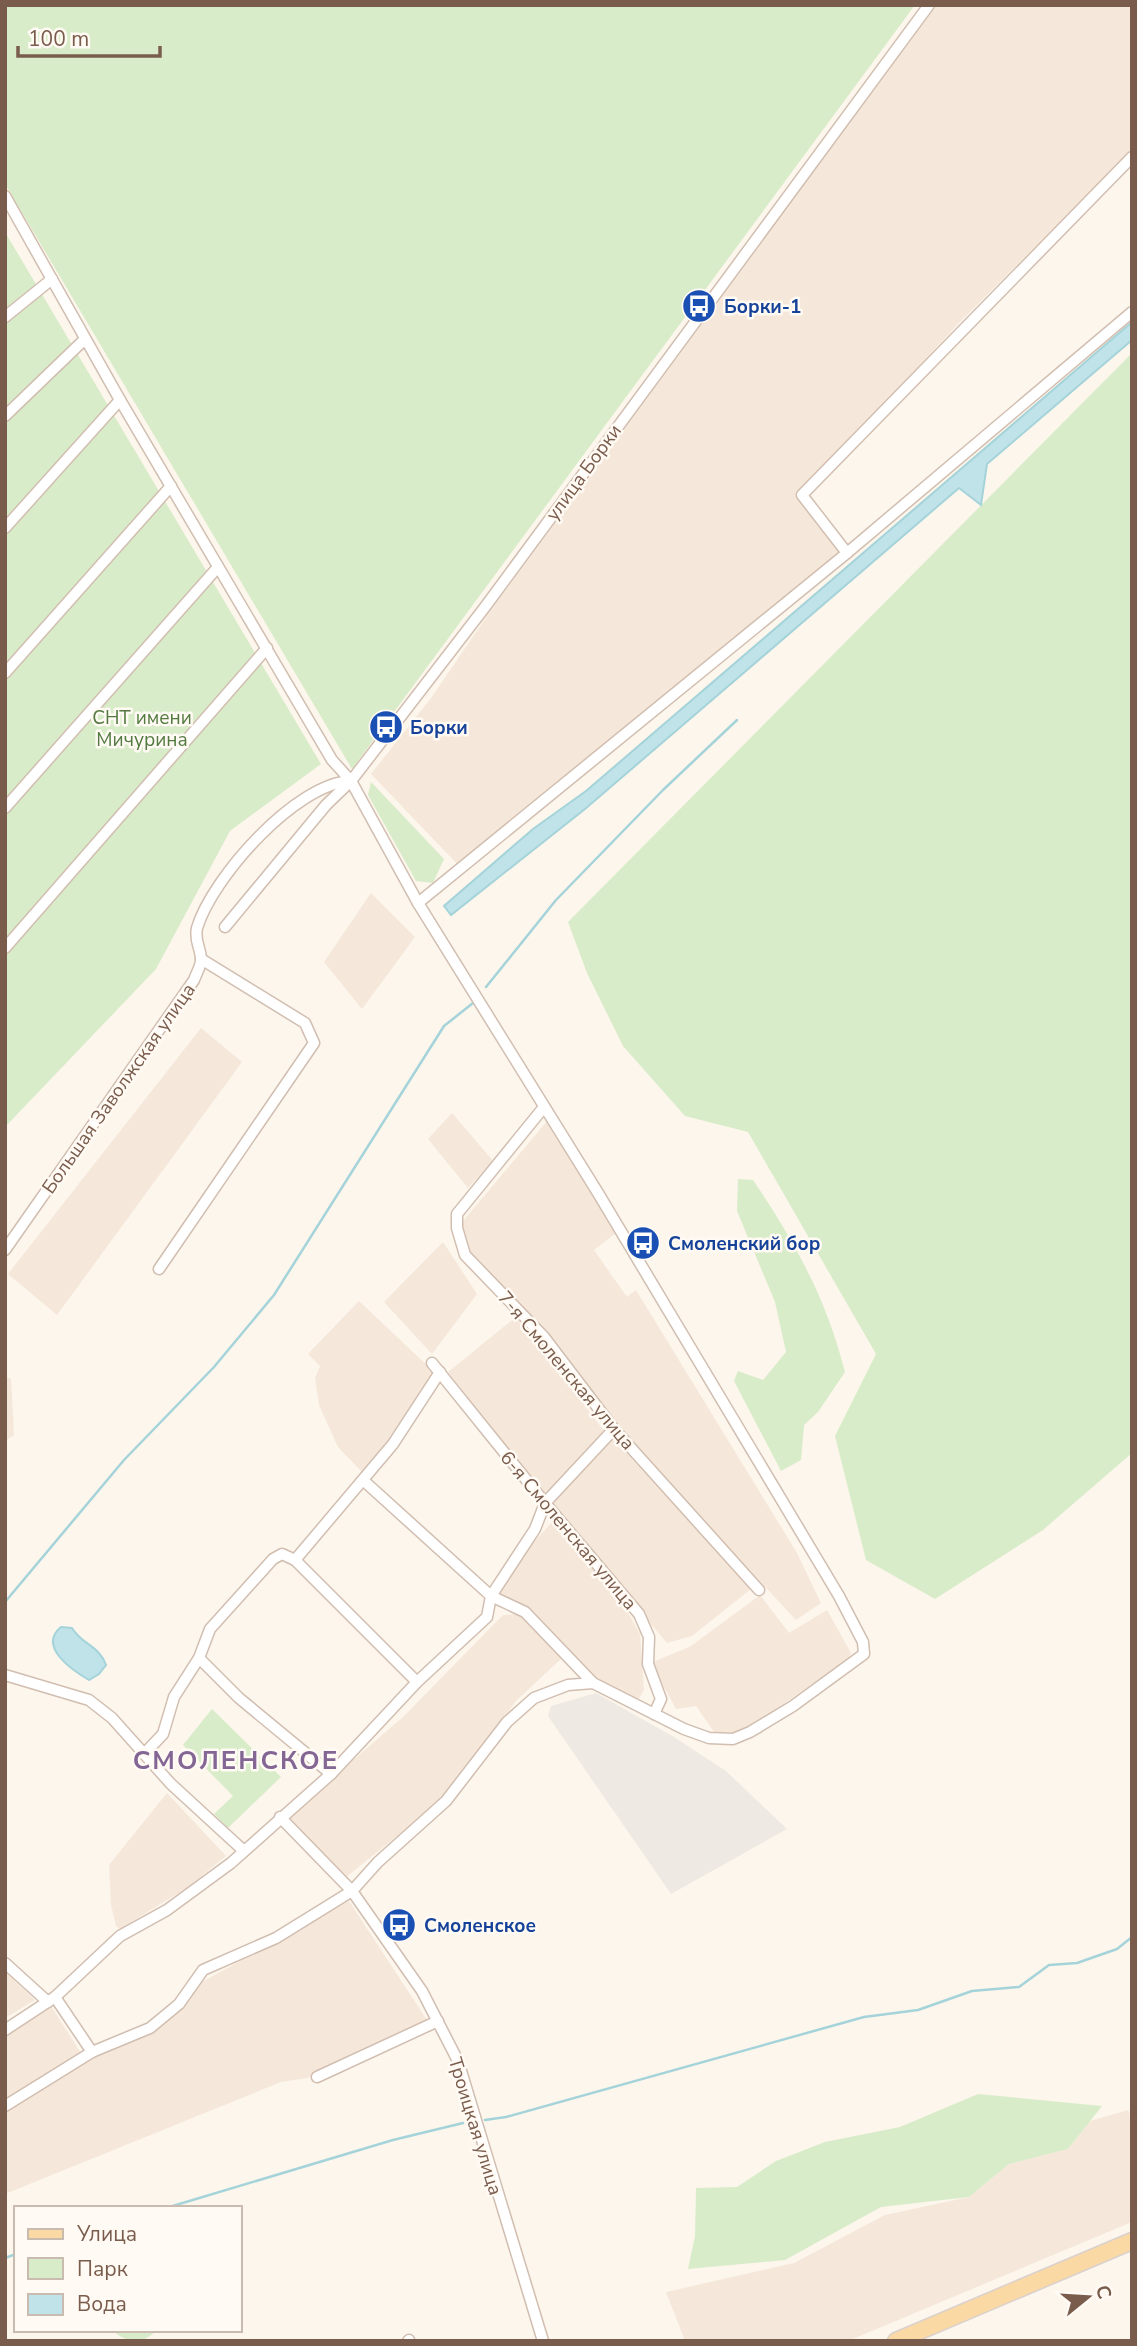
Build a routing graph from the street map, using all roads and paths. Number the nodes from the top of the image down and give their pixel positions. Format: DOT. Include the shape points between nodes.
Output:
graph roads {
  1 [pos="929,5"];
  2 [pos="1132,157"];
  3 [pos="5,196"];
  4 [pos="51,279"];
  5 [pos="1132,312"];
  6 [pos="5,317"];
  7 [pos="85,340"];
  8 [pos="120,400"];
  9 [pos="5,416"];
  10 [pos="171,486"];
  11 [pos="5,528"];
  12 [pos="847,553"];
  13 [pos="218,567"];
  14 [pos="267,648"];
  15 [pos="5,673"];
  16 [pos="351,781"];
  17 [pos="5,808"];
  18 [pos="418,903"];
  19 [pos="225,927"];
  20 [pos="5,948"];
  21 [pos="201,959"];
  22 [pos="544,1108"];
  23 [pos="5,1250"];
  24 [pos="159,1269"];
  25 [pos="432,1363"];
  26 [pos="440,1372"];
  27 [pos="614,1429"];
  28 [pos="364,1481"];
  29 [pos="545,1503"];
  30 [pos="295,1560"];
  31 [pos="758,1590"];
  32 [pos="491,1596"];
  33 [pos="199,1658"];
  34 [pos="5,1675"];
  35 [pos="417,1682"];
  36 [pos="593,1683"];
  37 [pos="654,1714"];
  38 [pos="144,1754"];
  39 [pos="331,1774"];
  40 [pos="280,1817"];
  41 [pos="244,1851"];
  42 [pos="352,1891"];
  43 [pos="5,1964"];
  44 [pos="52,1999"];
  45 [pos="438,2021"];
  46 [pos="5,2030"];
  47 [pos="92,2052"];
  48 [pos="317,2077"];
  49 [pos="5,2106"];
  50 [pos="1132,2241"];
  51 [pos="542,2341"];
  52 [pos="896,2341"];
  1 -- 16 [label="street, улица Борки" via="485,607"];
  2 -- 12 [label="street" via="802,495"];
  3 -- 4 [label="street"];
  4 -- 6 [label="street"];
  4 -- 7 [label="street"];
  5 -- 12 [label="street"];
  7 -- 8 [label="street"];
  7 -- 9 [label="street"];
  8 -- 10 [label="street"];
  8 -- 11 [label="street"];
  10 -- 13 [label="street"];
  10 -- 15 [label="street"];
  12 -- 18 [label="street"];
  13 -- 14 [label="street"];
  13 -- 17 [label="street"];
  14 -- 16 [label="street" via="332,760"];
  14 -- 20 [label="street"];
  16 -- 18 [label="street"];
  16 -- 19 [label="street, улица Борки"];
  16 -- 21 [label="street, Большая Заволжская улица" via="334,782 310,794 257,836 198,925 195,939"];
  18 -- 22 [label="street"];
  21 -- 23 [label="street, Большая Заволжская улица" via="194,980"];
  21 -- 24 [label="street" via="305,1023 314,1043"];
  22 -- 27 [label="street, 7-я Смоленская улица" via="457,1214 461,1247 544,1337"];
  22 -- 37 [label="street" via="863,1642 864,1654 857,1661 793,1706 733,1739 709,1738"];
  25 -- 26 [label="street, 6-я Смоленская улица"];
  26 -- 28 [label="street"];
  26 -- 29 [label="street, 6-я Смоленская улица"];
  27 -- 29 [label="street"];
  27 -- 31 [label="street, 7-я Смоленская улица"];
  28 -- 30 [label="street"];
  28 -- 32 [label="street"];
  29 -- 32 [label="street" via="535,1529"];
  29 -- 37 [label="street, 6-я Смоленская улица" via="639,1614 649,1637 649,1664 662,1699"];
  30 -- 33 [label="street" via="282,1554 273,1559 210,1629"];
  30 -- 35 [label="street"];
  32 -- 35 [label="street" via="486,1617"];
  32 -- 36 [label="street" via="525,1612"];
  33 -- 38 [label="street" via="174,1697 163,1734"];
  33 -- 39 [label="street" via="239,1698"];
  34 -- 38 [label="street" via="89,1700"];
  35 -- 39 [label="street"];
  36 -- 37 [label="street"];
  36 -- 42 [label="street" via="550,1690 507,1721 446,1801"];
  38 -- 41 [label="street"];
  39 -- 40 [label="street"];
  40 -- 41 [label="street"];
  40 -- 42 [label="street, Троицкая улица"];
  41 -- 44 [label="street" via="167,1910 120,1936"];
  42 -- 45 [label="street, Троицкая улица"];
  42 -- 47 [label="street" via="276,1938 203,1970 179,2004 150,2028"];
  43 -- 44 [label="street"];
  44 -- 46 [label="street"];
  44 -- 47 [label="street"];
  45 -- 48 [label="street"];
  45 -- 51 [label="street, Троицкая улица" via="458,2061"];
  47 -- 49 [label="street"];
  50 -- 52 [label="main road"];
}
